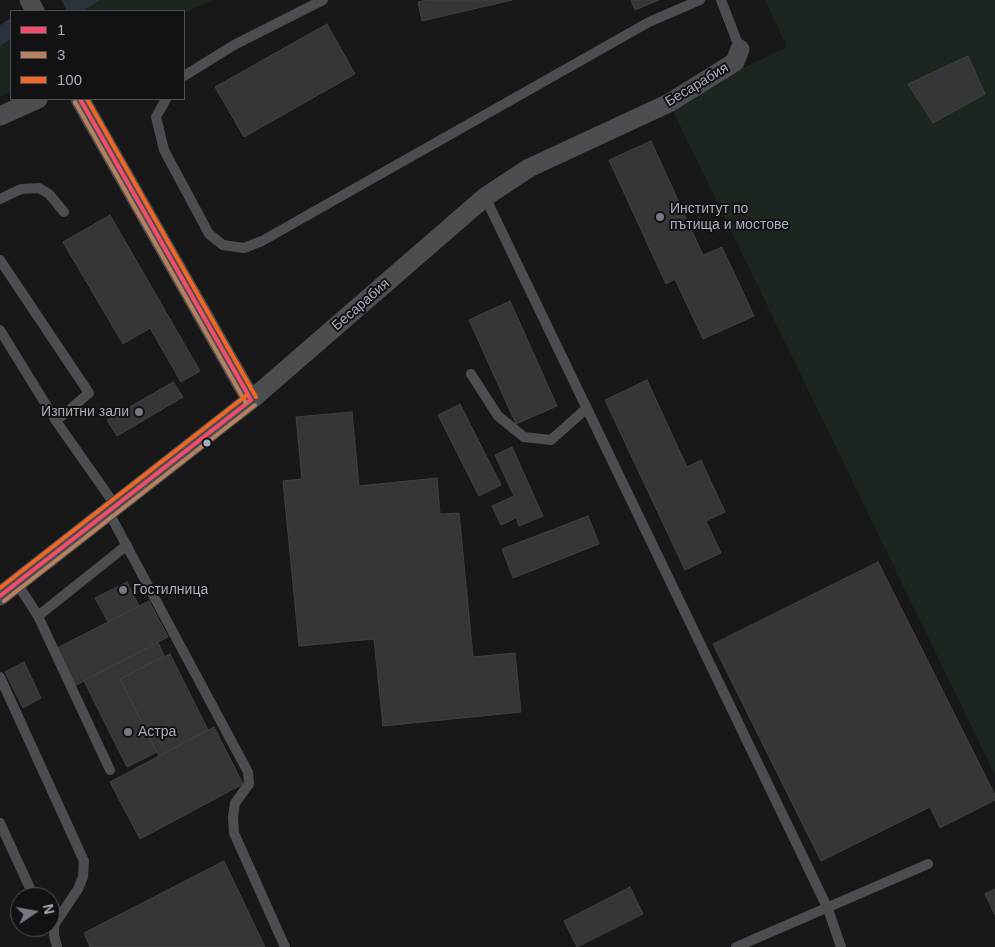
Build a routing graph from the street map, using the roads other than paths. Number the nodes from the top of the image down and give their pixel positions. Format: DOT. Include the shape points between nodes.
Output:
graph roads {
  1 [pos="323,0"];
  2 [pos="700,0"];
  3 [pos="721,0"];
  4 [pos="740,49"];
  5 [pos="185,75"];
  6 [pos="36,100"];
  7 [pos="81,100"];
  8 [pos="165,100"];
  9 [pos="0,116"];
  10 [pos="485,197"];
  11 [pos="0,199"];
  12 [pos="64,212"];
  13 [pos="0,260"];
  14 [pos="0,330"];
  15 [pos="471,374"];
  16 [pos="251,400"];
  17 [pos="587,408"];
  18 [pos="56,421"];
  19 [pos="111,508"];
  20 [pos="127,545"];
  21 [pos="17,583"];
  22 [pos="0,596"];
  23 [pos="38,616"];
  24 [pos="0,677"];
  25 [pos="10,700"];
  26 [pos="0,707"];
  27 [pos="110,770"];
  28 [pos="0,823"];
  29 [pos="928,864"];
  30 [pos="29,887"];
  31 [pos="60,908"];
  32 [pos="828,909"];
  33 [pos="285,947"];
  34 [pos="736,947"];
  35 [pos="840,947"];
  1 -- 5 [label="lane" via="234,45"];
  2 -- 8 [label="lane" via="649,22 262,241 244,248 223,245 209,234 164,150 156,117"];
  3 -- 4 [label="lane"];
  4 -- 10 [label="street, Бесарабия" via="735,62 669,103 529,168"];
  6 -- 9 [label="street"];
  7 -- 16 [label="street"];
  10 -- 16 [label="street, Бесарабия"];
  10 -- 17 [label="lane"];
  11 -- 12 [label="lane" via="21,189 39,188 49,194"];
  13 -- 18 [label="lane" via="89,393"];
  14 -- 18 [label="lane"];
  15 -- 17 [label="lane" via="498,416 524,437 551,440"];
  16 -- 19 [label="street, Бесарабия"];
  17 -- 32 [label="lane"];
  18 -- 19 [label="lane"];
  19 -- 20 [label="lane"];
  19 -- 21 [label="street, Бесарабия"];
  20 -- 23 [label="lane"];
  20 -- 33 [label="lane" via="248,772 250,784 235,803 234,833"];
  21 -- 22 [label="street, Бесарабия"];
  21 -- 23 [label="lane"];
  23 -- 27 [label="lane"];
  24 -- 25 [label="lane"];
  25 -- 26 [label="lane"];
  25 -- 31 [label="lane" via="84,861 78,889"];
  28 -- 30 [label="lane"];
  29 -- 32 [label="lane"];
  32 -- 34 [label="lane"];
  32 -- 35 [label="lane"];
}
